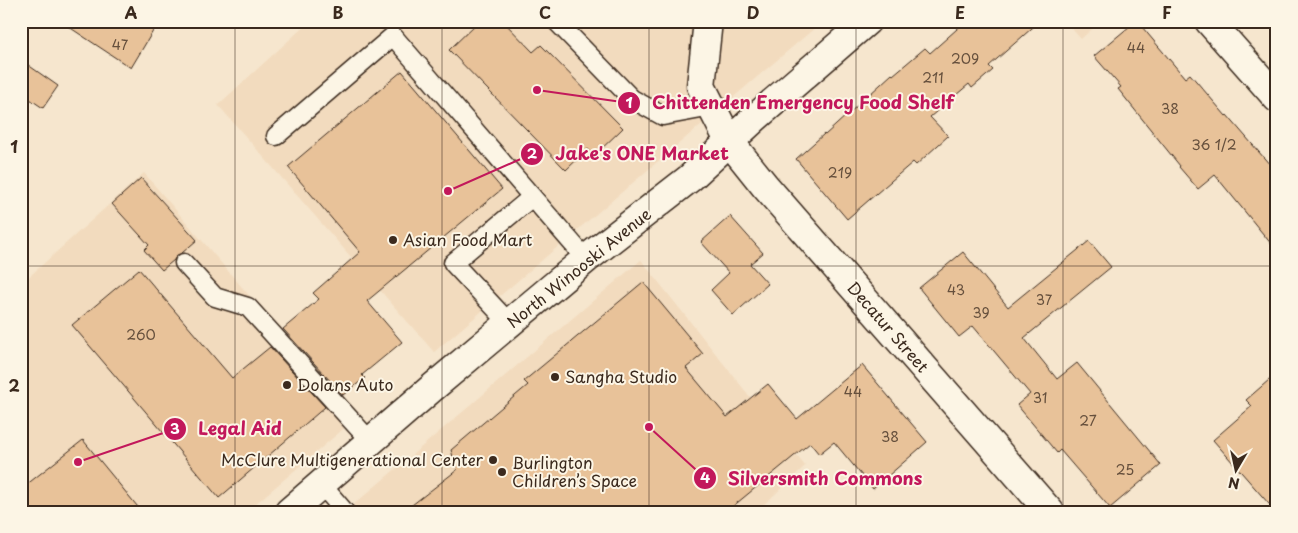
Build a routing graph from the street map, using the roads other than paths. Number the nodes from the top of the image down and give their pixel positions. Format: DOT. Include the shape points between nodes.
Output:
graph roads {
  1 [pos="556,21"];
  2 [pos="708,21"];
  3 [pos="867,21"];
  4 [pos="1210,21"];
  5 [pos="1277,98"];
  6 [pos="712,107"];
  7 [pos="276,136"];
  8 [pos="730,141"];
  9 [pos="532,197"];
  10 [pos="586,259"];
  11 [pos="184,263"];
  12 [pos="510,324"];
  13 [pos="371,442"];
  14 [pos="321,484"];
  15 [pos="288,512"];
  16 [pos="344,512"];
  17 [pos="1050,512"];
  1 -- 6 [label="lane" via="632,99 648,108 663,116"];
  2 -- 6 [label="main road, Decatur Street" via="701,86"];
  3 -- 8 [label="main road, North Winooski Avenue"];
  4 -- 5 [label="main road"];
  6 -- 8 [label="main road, Decatur Street"];
  7 -- 9 [label="lane" via="393,36"];
  8 -- 10 [label="main road, North Winooski Avenue" via="690,178"];
  8 -- 17 [label="main road, Decatur Street" via="764,186"];
  9 -- 10 [label="lane"];
  9 -- 12 [label="lane" via="453,263"];
  10 -- 12 [label="main road, North Winooski Avenue"];
  11 -- 13 [label="lane" via="215,297 248,307"];
  12 -- 13 [label="main road, North Winooski Avenue"];
  13 -- 14 [label="main road, North Winooski Avenue"];
  14 -- 15 [label="main road, North Winooski Avenue"];
  14 -- 16 [label="lane"];
}
